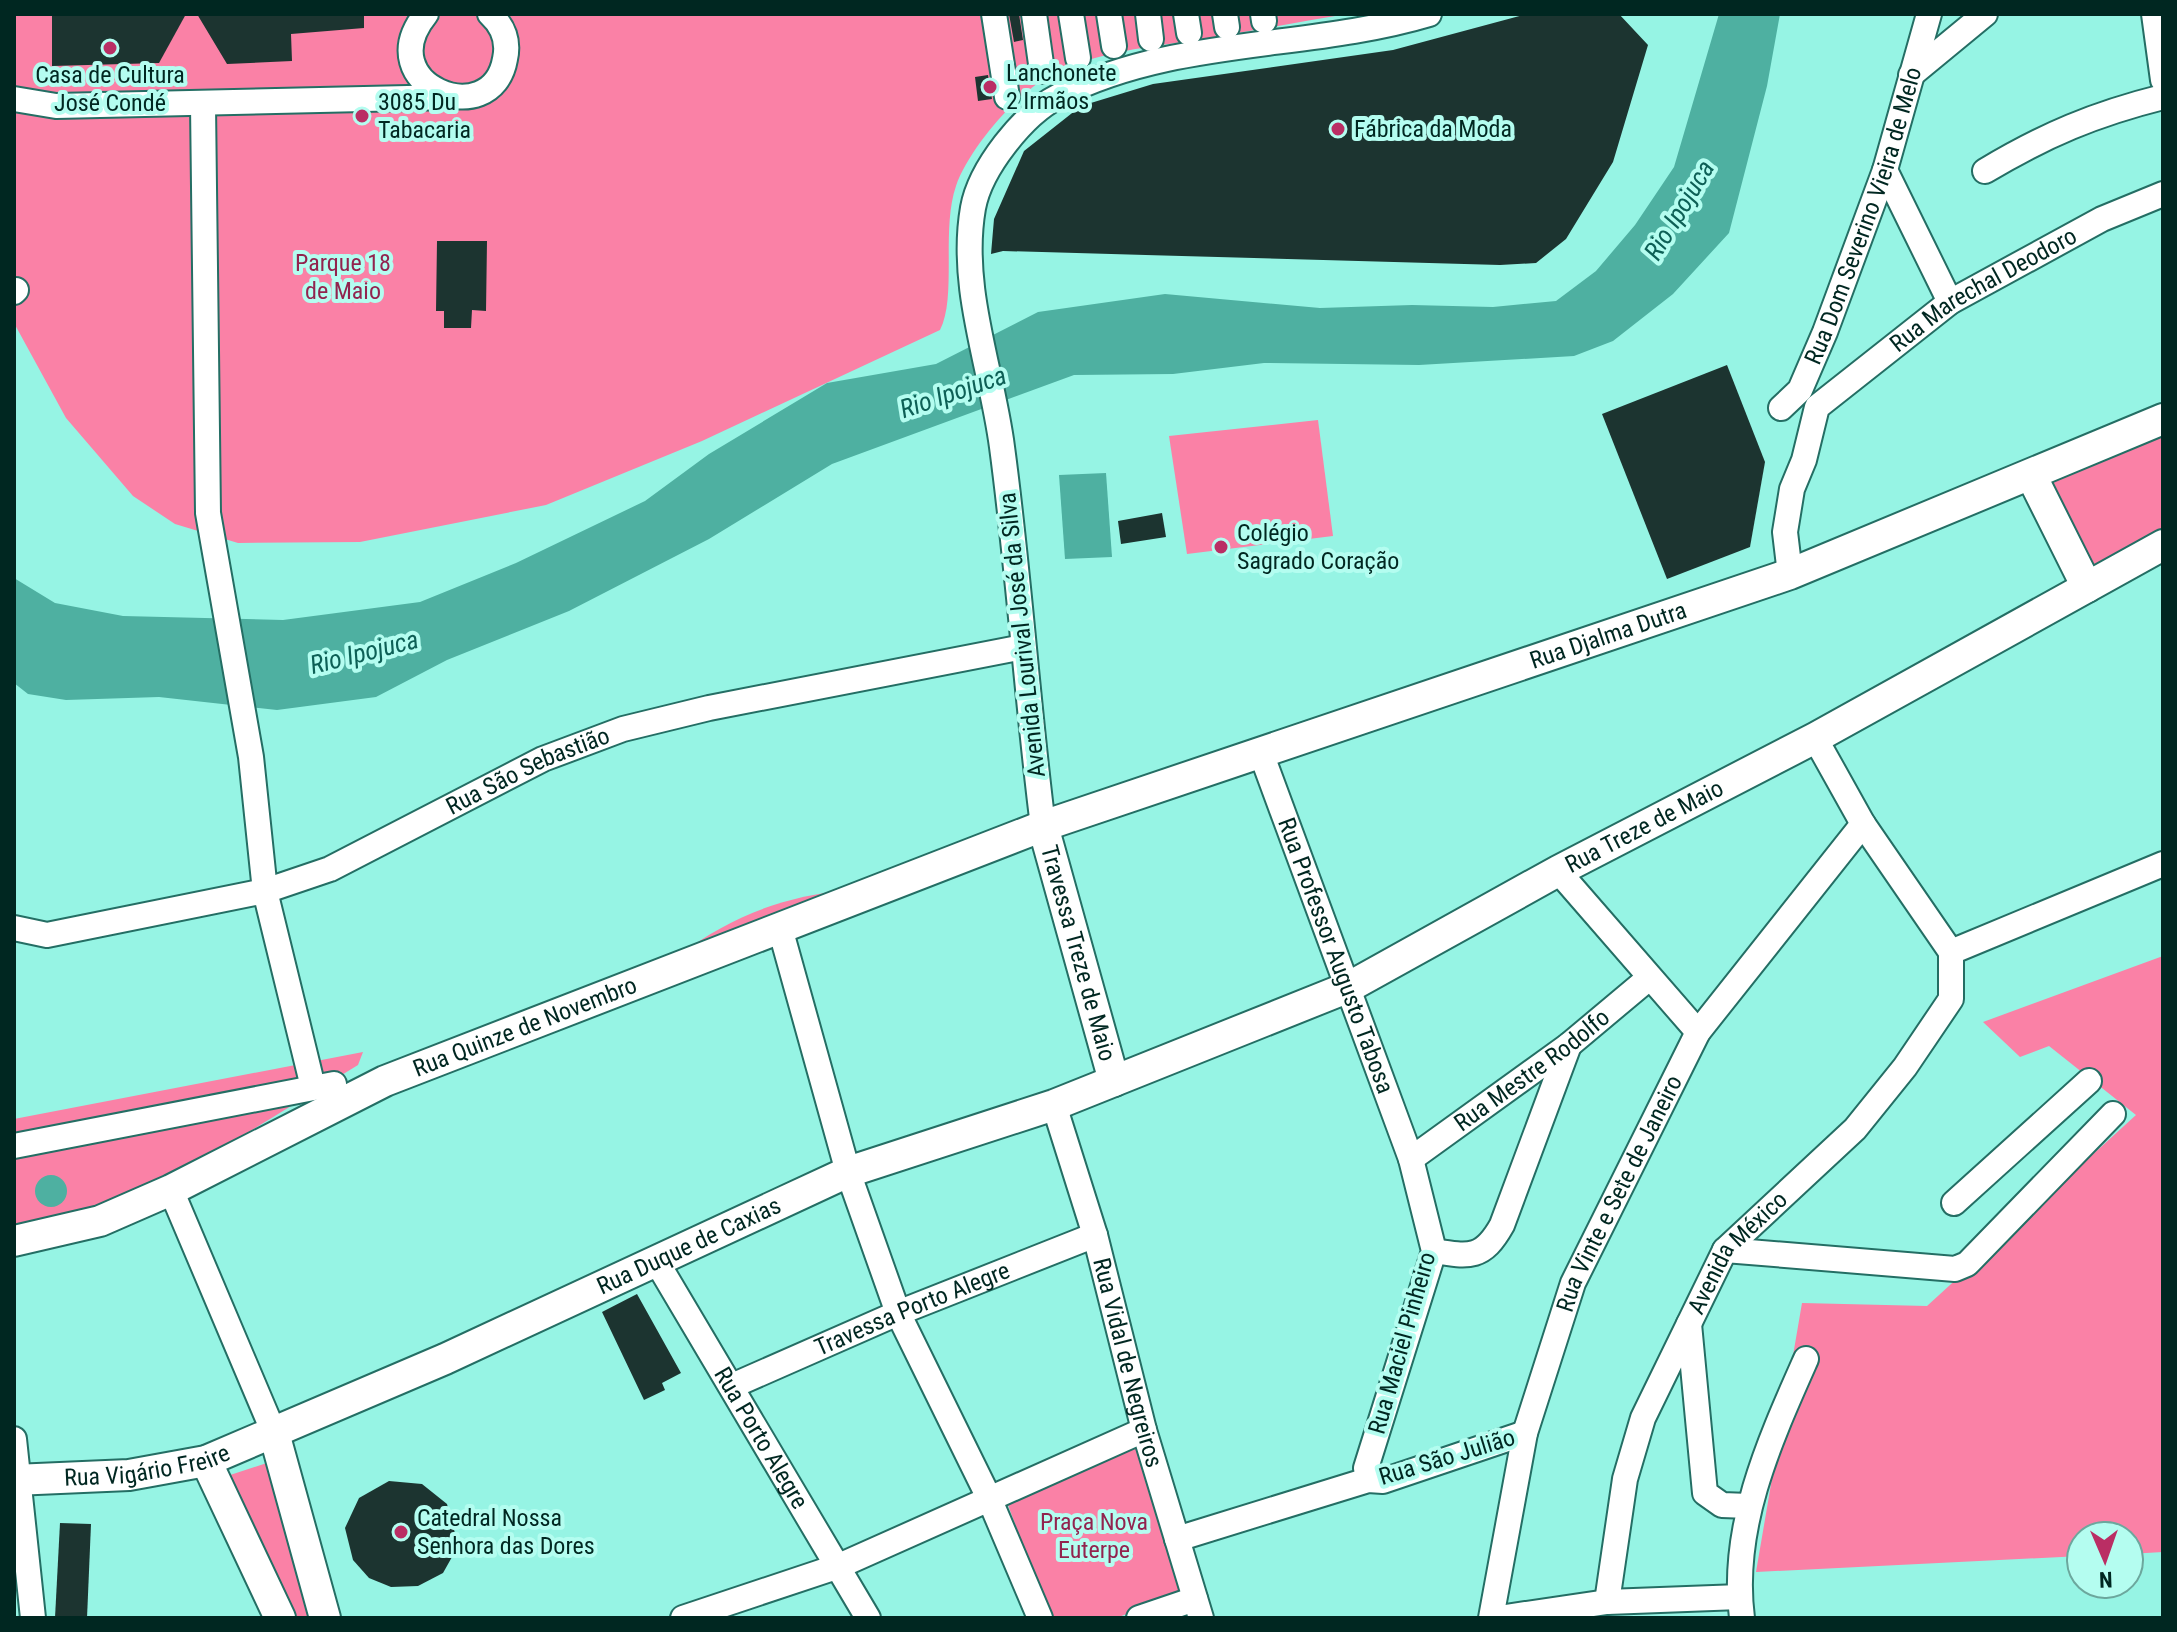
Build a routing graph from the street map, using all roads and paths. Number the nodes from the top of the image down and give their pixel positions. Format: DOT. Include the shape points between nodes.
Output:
graph roads {
  1 [pos="426,14"];
  2 [pos="490,14"];
  3 [pos="994,14"];
  4 [pos="1034,14"];
  5 [pos="1071,14"];
  6 [pos="1109,14"];
  7 [pos="1148,14"];
  8 [pos="1429,14"];
  9 [pos="1929,14"];
  10 [pos="1985,14"];
  11 [pos="2154,14"];
  12 [pos="1151,39"];
  13 [pos="1114,46"];
  14 [pos="1078,58"];
  15 [pos="1042,71"];
  16 [pos="1911,75"];
  17 [pos="2163,80"];
  18 [pos="452,97"];
  19 [pos="1007,97"];
  20 [pos="2163,97"];
  21 [pos="14,99"];
  22 [pos="203,105"];
  23 [pos="1885,170"];
  24 [pos="1985,171"];
  25 [pos="2163,194"];
  26 [pos="1950,302"];
  27 [pos="1781,408"];
  28 [pos="2163,419"];
  29 [pos="2031,475"];
  30 [pos="2163,545"];
  31 [pos="1790,574"];
  32 [pos="2087,587"];
  33 [pos="1023,647"];
  34 [pos="1815,738"];
  35 [pos="1261,753"];
  36 [pos="1863,824"];
  37 [pos="1043,826"];
  38 [pos="2163,864"];
  39 [pos="1558,871"];
  40 [pos="265,891"];
  41 [pos="14,928"];
  42 [pos="780,928"];
  43 [pos="47,935"];
  44 [pos="14,943"];
  45 [pos="1951,952"];
  46 [pos="1649,978"];
  47 [pos="1349,987"];
  48 [pos="1698,1032"];
  49 [pos="1569,1045"];
  50 [pos="1114,1081"];
  51 [pos="2089,1081"];
  52 [pos="1054,1105"];
  53 [pos="2113,1114"];
  54 [pos="14,1146"];
  55 [pos="1411,1159"];
  56 [pos="848,1172"];
  57 [pos="171,1190"];
  58 [pos="1954,1203"];
  59 [pos="1095,1235"];
  60 [pos="14,1241"];
  61 [pos="1725,1250"];
  62 [pos="1434,1251"];
  63 [pos="655,1259"];
  64 [pos="898,1313"];
  65 [pos="1689,1324"];
  66 [pos="1806,1359"];
  67 [pos="732,1386"];
  68 [pos="1144,1430"];
  69 [pos="274,1433"];
  70 [pos="1525,1433"];
  71 [pos="14,1439"];
  72 [pos="206,1461"];
  73 [pos="18,1480"];
  74 [pos="1368,1480"];
  75 [pos="989,1498"];
  76 [pos="1749,1506"];
  77 [pos="1177,1539"];
  78 [pos="839,1566"];
  79 [pos="1607,1602"];
  80 [pos="1198,1608"];
  81 [pos="1741,1608"];
  82 [pos="696,1616"];
  83 [pos="33,1618"];
  84 [pos="280,1618"];
  85 [pos="325,1618"];
  86 [pos="868,1618"];
  87 [pos="1040,1618"];
  88 [pos="1139,1618"];
  89 [pos="1491,1618"];
  90 [pos="1503,1618"];
  1 -- 18 [label="street" via="411,41 411,57 425,84"];
  2 -- 18 [label="street" via="505,33 504,66 484,90"];
  3 -- 19 [label="street"];
  4 -- 15 [label="street"];
  5 -- 14 [label="street"];
  6 -- 13 [label="street"];
  7 -- 12 [label="street"];
  8 -- 33 [label="street, Avenida Lourival José da Silva" via="1103,76 1056,97 1022,124 991,165 973,206 970,256 1001,441"];
  9 -- 16 [label="street, Rua Dom Severino Vieira de Melo"];
  10 -- 16 [label="street"];
  11 -- 17 [label="street"];
  16 -- 23 [label="street, Rua Dom Severino Vieira de Melo"];
  18 -- 22 [label="street"];
  20 -- 24 [label="street" via="2102,112 2041,137"];
  21 -- 22 [label="street" via="56,106"];
  22 -- 40 [label="street" via="208,513 251,757"];
  23 -- 26 [label="street"];
  23 -- 27 [label="street, Rua Dom Severino Vieira de Melo" via="1800,390"];
  25 -- 26 [label="street, Rua Marechal Deodoro" via="2102,219"];
  26 -- 31 [label="street, Rua Marechal Deodoro" via="1817,407 1787,517"];
  28 -- 29 [label="main road, Rua Djalma Dutra"];
  29 -- 31 [label="main road, Rua Djalma Dutra"];
  29 -- 32 [label="main road"];
  30 -- 32 [label="main road, Rua Treze de Maio"];
  31 -- 35 [label="main road, Rua Djalma Dutra"];
  32 -- 34 [label="main road, Rua Treze de Maio"];
  33 -- 37 [label="street, Avenida Lourival José da Silva"];
  33 -- 40 [label="street, Rua São Sebastião" via="623,729 543,759 330,869"];
  34 -- 36 [label="street"];
  34 -- 39 [label="main road, Rua Treze de Maio"];
  35 -- 37 [label="main road, Rua Djalma Dutra"];
  35 -- 47 [label="street, Rua Professor Augusto Tabosa"];
  36 -- 45 [label="street"];
  36 -- 48 [label="street, Rua Vinte e Sete de Janeiro"];
  37 -- 42 [label="main road, Rua Quinze de Novembro"];
  37 -- 50 [label="main road, Travessa Treze de Maio"];
  38 -- 45 [label="street"];
  39 -- 46 [label="street"];
  39 -- 47 [label="main road, Rua Treze de Maio"];
  40 -- 43 [label="street, Rua São Sebastião"];
  40 -- 54 [label="street" via="324,1086"];
  41 -- 43 [label="street, Rua São Sebastião"];
  42 -- 56 [label="street"];
  42 -- 57 [label="main road, Rua Quinze de Novembro" via="385,1081"];
  43 -- 44 [label="street, Rua São Sebastião"];
  45 -- 61 [label="street, Avenida México" via="1951,999 1905,1067 1855,1129"];
  46 -- 48 [label="street"];
  46 -- 49 [label="street, Rua Mestre Rodolfo"];
  47 -- 50 [label="main road, Rua Treze de Maio"];
  47 -- 55 [label="street, Rua Professor Augusto Tabosa"];
  48 -- 70 [label="street, Rua Vinte e Sete de Janeiro" via="1573,1283"];
  49 -- 55 [label="street, Rua Mestre Rodolfo"];
  49 -- 62 [label="street" via="1493,1242 1467,1256"];
  50 -- 52 [label="main road, Rua Duque de Caxias"];
  51 -- 58 [label="street"];
  52 -- 56 [label="main road, Rua Duque de Caxias"];
  52 -- 59 [label="street, Rua Vidal de Negreiros"];
  53 -- 61 [label="street" via="1967,1264 1955,1269"];
  55 -- 62 [label="street, Rua Maciel Pinheiro"];
  56 -- 63 [label="main road, Rua Duque de Caxias"];
  56 -- 64 [label="street"];
  57 -- 60 [label="main road, Rua Quinze de Novembro" via="100,1221"];
  57 -- 69 [label="street"];
  59 -- 64 [label="street, Travessa Porto Alegre"];
  59 -- 68 [label="street, Rua Vidal de Negreiros"];
  61 -- 65 [label="street, Avenida México"];
  62 -- 74 [label="street, Rua Maciel Pinheiro" via="1366,1468"];
  63 -- 67 [label="street, Rua Porto Alegre"];
  63 -- 69 [label="main road, Rua Duque de Caxias"];
  64 -- 67 [label="street, Travessa Porto Alegre"];
  64 -- 75 [label="street"];
  65 -- 76 [label="street" via="1705,1493 1722,1505"];
  65 -- 79 [label="street, Avenida México" via="1643,1418 1632,1455"];
  66 -- 76 [label="street" via="1768,1445"];
  67 -- 78 [label="street, Rua Porto Alegre"];
  68 -- 75 [label="street"];
  68 -- 77 [label="street, Rua Vidal de Negreiros"];
  69 -- 72 [label="main road, Rua Vigário Freire"];
  69 -- 85 [label="main road"];
  70 -- 74 [label="street, Rua São Julião" via="1383,1481"];
  70 -- 89 [label="street, Rua Vinte e Sete de Janeiro"];
  71 -- 73 [label="street"];
  72 -- 73 [label="main road, Rua Vigário Freire" via="129,1475"];
  72 -- 84 [label="main road"];
  73 -- 83 [label="street"];
  74 -- 77 [label="street, Rua São Julião"];
  75 -- 78 [label="street"];
  75 -- 87 [label="street"];
  76 -- 81 [label="street"];
  77 -- 80 [label="street, Rua Vidal de Negreiros"];
  78 -- 82 [label="street"];
  78 -- 86 [label="street, Rua Porto Alegre"];
  79 -- 81 [label="street"];
  79 -- 90 [label="street"];
  80 -- 88 [label="street"];
}
